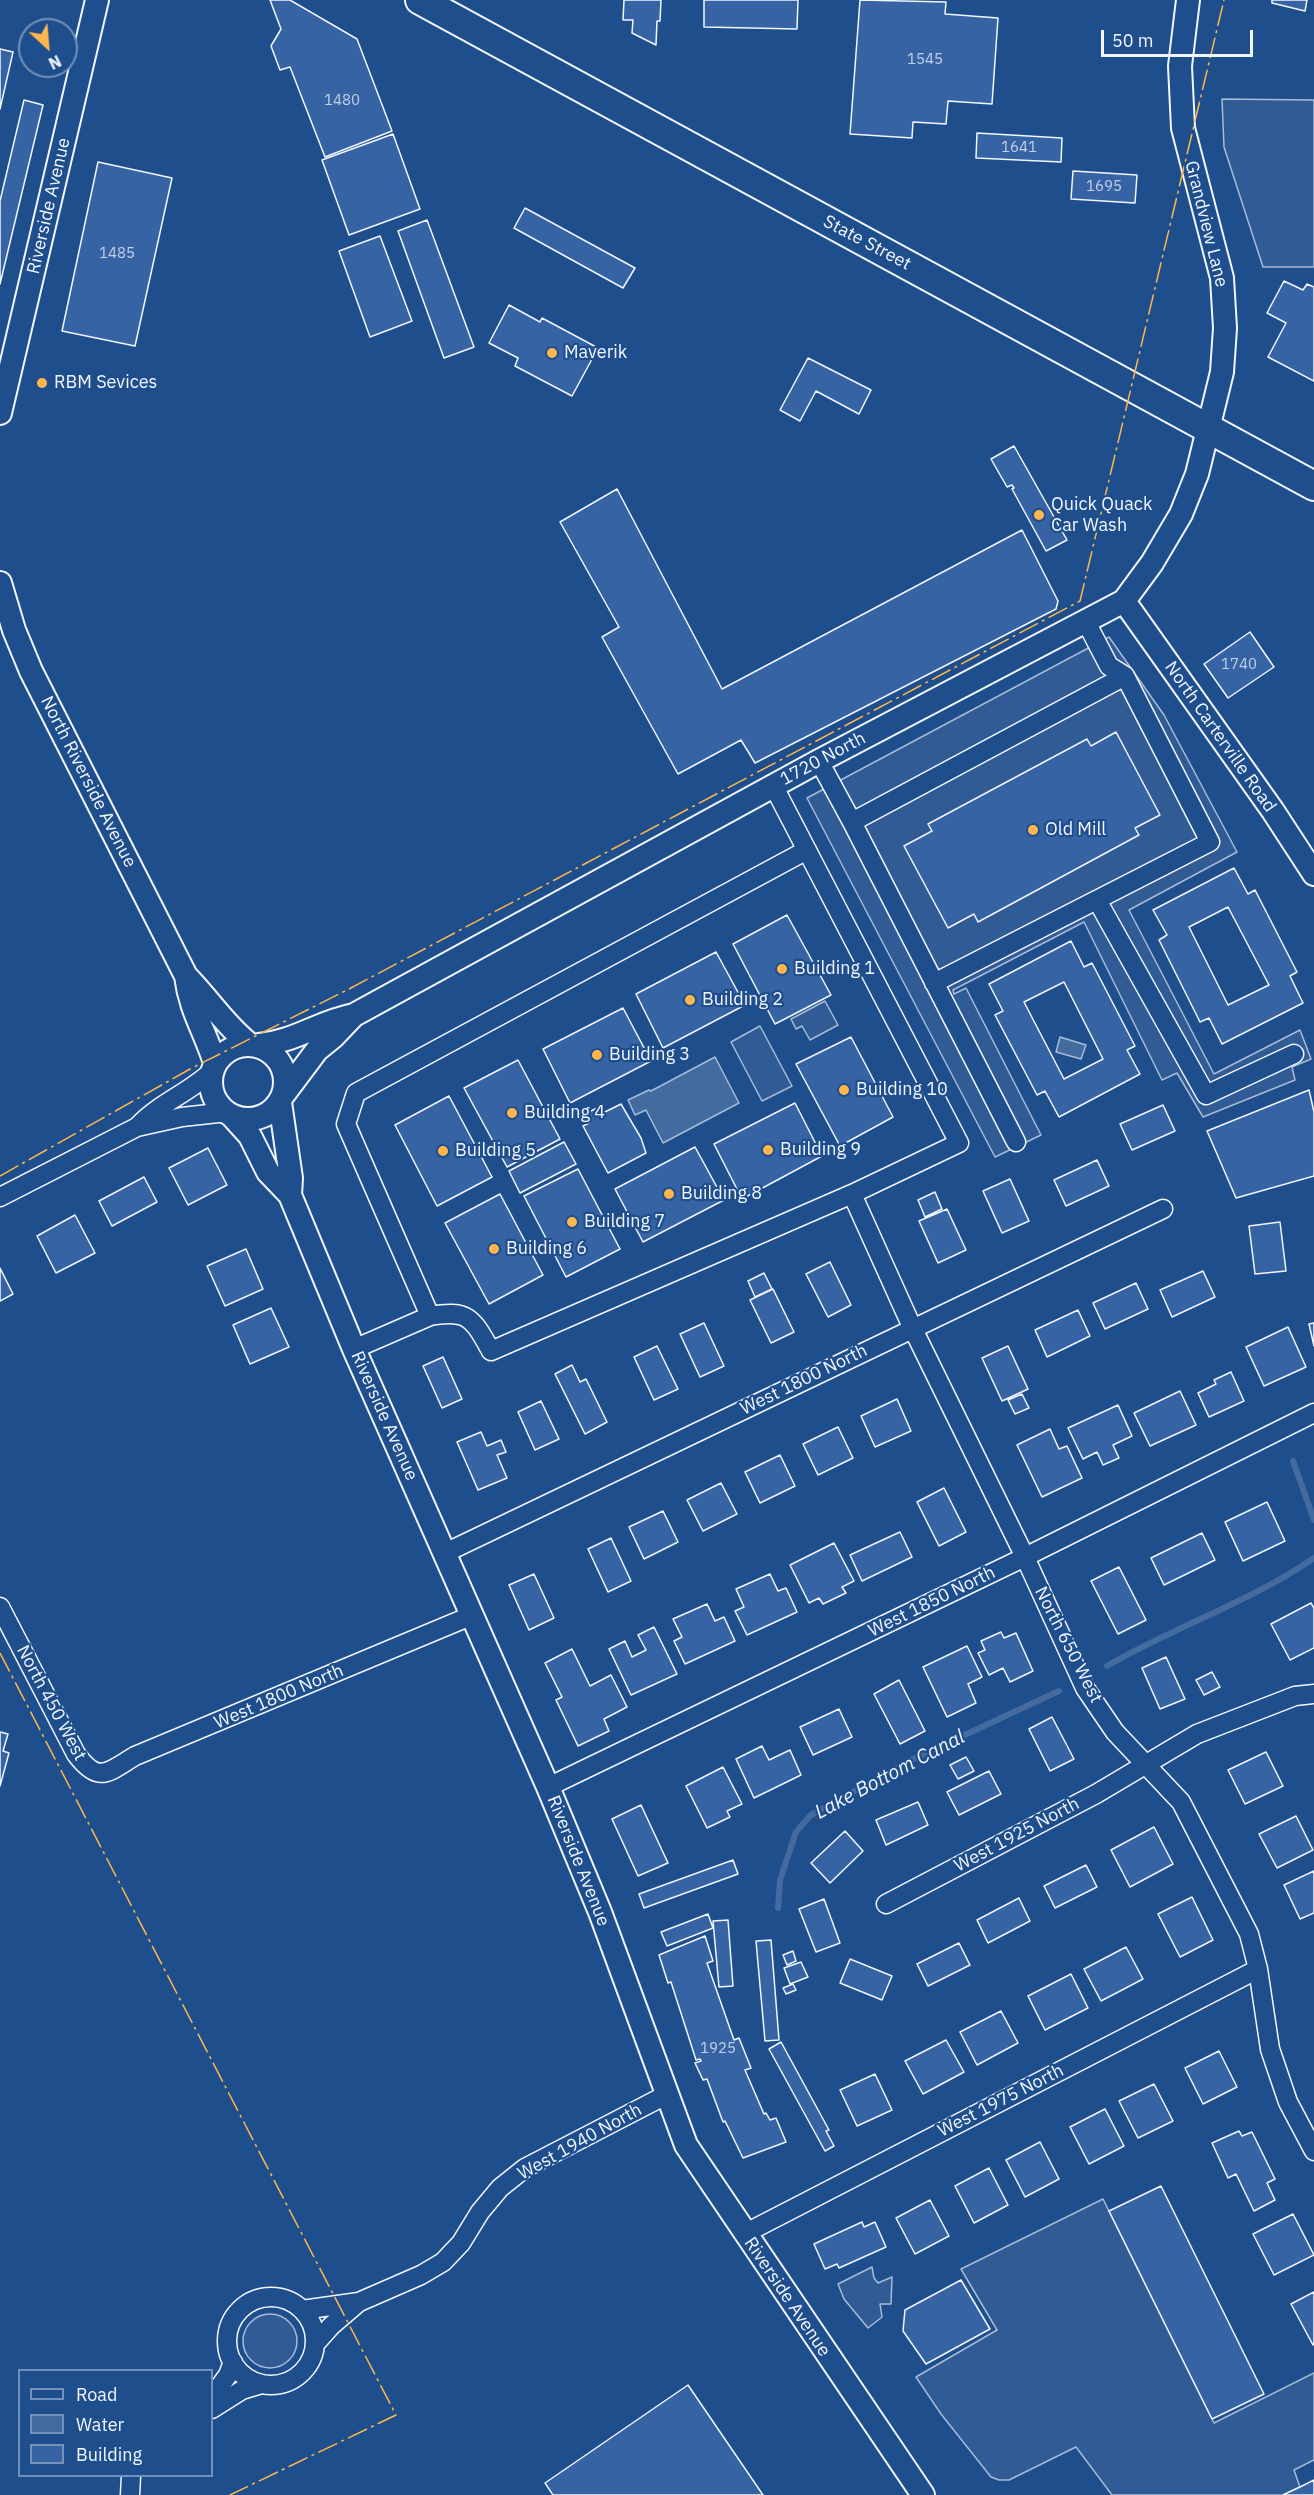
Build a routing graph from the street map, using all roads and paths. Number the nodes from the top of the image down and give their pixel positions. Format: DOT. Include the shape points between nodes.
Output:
graph roads {
  1 [pos="97,0"];
  2 [pos="420,0"];
  3 [pos="1186,9"];
  4 [pos="0,413"];
  5 [pos="1207,428"];
  6 [pos="1314,486"];
  7 [pos="0,583"];
  8 [pos="1124,601"];
  9 [pos="1085,620"];
  10 [pos="1125,676"];
  11 [pos="819,761"];
  12 [pos="773,785"];
  13 [pos="852,822"];
  14 [pos="807,850"];
  15 [pos="1314,874"];
  16 [pos="1097,900"];
  17 [pos="186,976"];
  18 [pos="934,983"];
  19 [pos="354,1015"];
  20 [pos="254,1045"];
  21 [pos="1294,1054"];
  22 [pos="214,1067"];
  23 [pos="282,1098"];
  24 [pos="230,1114"];
  25 [pos="137,1127"];
  26 [pos="1016,1142"];
  27 [pos="852,1194"];
  28 [pos="290,1195"];
  29 [pos="0,1197"];
  30 [pos="1163,1209"];
  31 [pos="430,1316"];
  32 [pos="912,1327"];
  33 [pos="354,1349"];
  34 [pos="1314,1413"];
  35 [pos="445,1553"];
  36 [pos="1025,1557"];
  37 [pos="0,1607"];
  38 [pos="473,1615"];
  39 [pos="1314,1694"];
  40 [pos="1146,1763"];
  41 [pos="86,1767"];
  42 [pos="548,1786"];
  43 [pos="886,1904"];
  44 [pos="1258,1969"];
  45 [pos="666,2095"];
  46 [pos="1314,2151"];
  47 [pos="744,2234"];
  48 [pos="359,2302"];
  49 [pos="302,2310"];
  50 [pos="315,2344"];
  51 [pos="233,2362"];
  52 [pos="262,2384"];
  53 [pos="213,2396"];
  54 [pos="213,2408"];
  55 [pos="131,2477"];
  56 [pos="130,2495"];
  57 [pos="923,2495"];
  1 -- 4 [label="street, Riverside Avenue"];
  2 -- 5 [label="main road, State Street"];
  3 -- 5 [label="street, Grandview Lane" via="1180,66 1183,128 1222,278 1225,328 1222,372"];
  5 -- 6 [label="main road, State Street"];
  5 -- 8 [label="street, 1720 North" via="1197,474 1181,514"];
  7 -- 17 [label="street, North Riverside Avenue" via="32,671"];
  8 -- 9 [label="street, 1720 North"];
  8 -- 15 [label="street, North Carterville Road"];
  9 -- 10 [label="street" via="1109,666"];
  9 -- 11 [label="street, 1720 North"];
  10 -- 13 [label="street"];
  10 -- 16 [label="street" via="1210,842"];
  11 -- 12 [label="street, 1720 North"];
  11 -- 13 [label="street"];
  12 -- 14 [label="street"];
  12 -- 19 [label="street, 1720 North"];
  13 -- 18 [label="street"];
  14 -- 27 [label="street" via="959,1143"];
  14 -- 31 [label="street" via="356,1093 346,1124"];
  16 -- 18 [label="street"];
  16 -- 21 [label="street" via="1206,1095"];
  17 -- 20 [label="street, North Riverside Avenue" via="218,1014"];
  17 -- 22 [label="street, North Riverside Avenue" via="192,1009 206,1035"];
  18 -- 26 [label="street"];
  19 -- 20 [label="street, 1720 North" via="323,1023 291,1040"];
  19 -- 23 [label="street, 1720 North" via="317,1050"];
  20 -- 22 [label="street" via="231,1048"];
  20 -- 23 [label="street" via="268,1050 282,1064"];
  22 -- 24 [label="street" via="212,1090 216,1101"];
  22 -- 25 [label="street"];
  23 -- 24 [label="street" via="260,1118"];
  23 -- 28 [label="street, Riverside Avenue"];
  24 -- 25 [label="street" via="182,1117"];
  24 -- 28 [label="street, Riverside Avenue" via="250,1136 268,1172"];
  25 -- 29 [label="street"];
  27 -- 31 [label="street" via="491,1351 478,1327 467,1317 453,1312"];
  27 -- 32 [label="street, North 650 West"];
  28 -- 33 [label="street, Riverside Avenue"];
  30 -- 32 [label="street, West 1800 North"];
  31 -- 33 [label="street"];
  32 -- 35 [label="street, West 1800 North"];
  32 -- 36 [label="street, North 650 West"];
  33 -- 35 [label="street, Riverside Avenue"];
  34 -- 36 [label="street, West 1850 North"];
  35 -- 38 [label="street, Riverside Avenue"];
  36 -- 40 [label="street, North 650 West" via="1085,1688 1115,1732"];
  36 -- 42 [label="street, West 1850 North"];
  37 -- 41 [label="street, North 450 West"];
  38 -- 41 [label="street, West 1800 North" via="135,1756 106,1774"];
  38 -- 42 [label="street, Riverside Avenue"];
  39 -- 40 [label="street, West 1925 North" via="1295,1696 1197,1734"];
  40 -- 43 [label="street, West 1925 North" via="1096,1794"];
  40 -- 44 [label="street, North 650 West" via="1181,1802 1249,1934"];
  42 -- 45 [label="street, Riverside Avenue" via="600,1912"];
  44 -- 46 [label="street, North 650 West" via="1270,2049 1288,2102"];
  44 -- 47 [label="street, West 1975 North"];
  45 -- 47 [label="street, Riverside Avenue" via="686,2145"];
  45 -- 48 [label="street, West 1940 North" via="525,2168 500,2188 461,2243 442,2262"];
  47 -- 57 [label="street, Riverside Avenue"];
  48 -- 49 [label="street, West 1940 North"];
  48 -- 50 [label="street, West 1940 North"];
  49 -- 50 [label="street" via="314,2332"];
  49 -- 51 [label="street" via="280,2298 262,2299 245,2306 233,2320 227,2338"];
  50 -- 52 [label="street" via="309,2362 297,2376 274,2385"];
  51 -- 52 [label="street" via="250,2380"];
  51 -- 53 [label="street"];
  52 -- 54 [label="street" via="242,2390"];
  55 -- 56 [label="street"];
}
